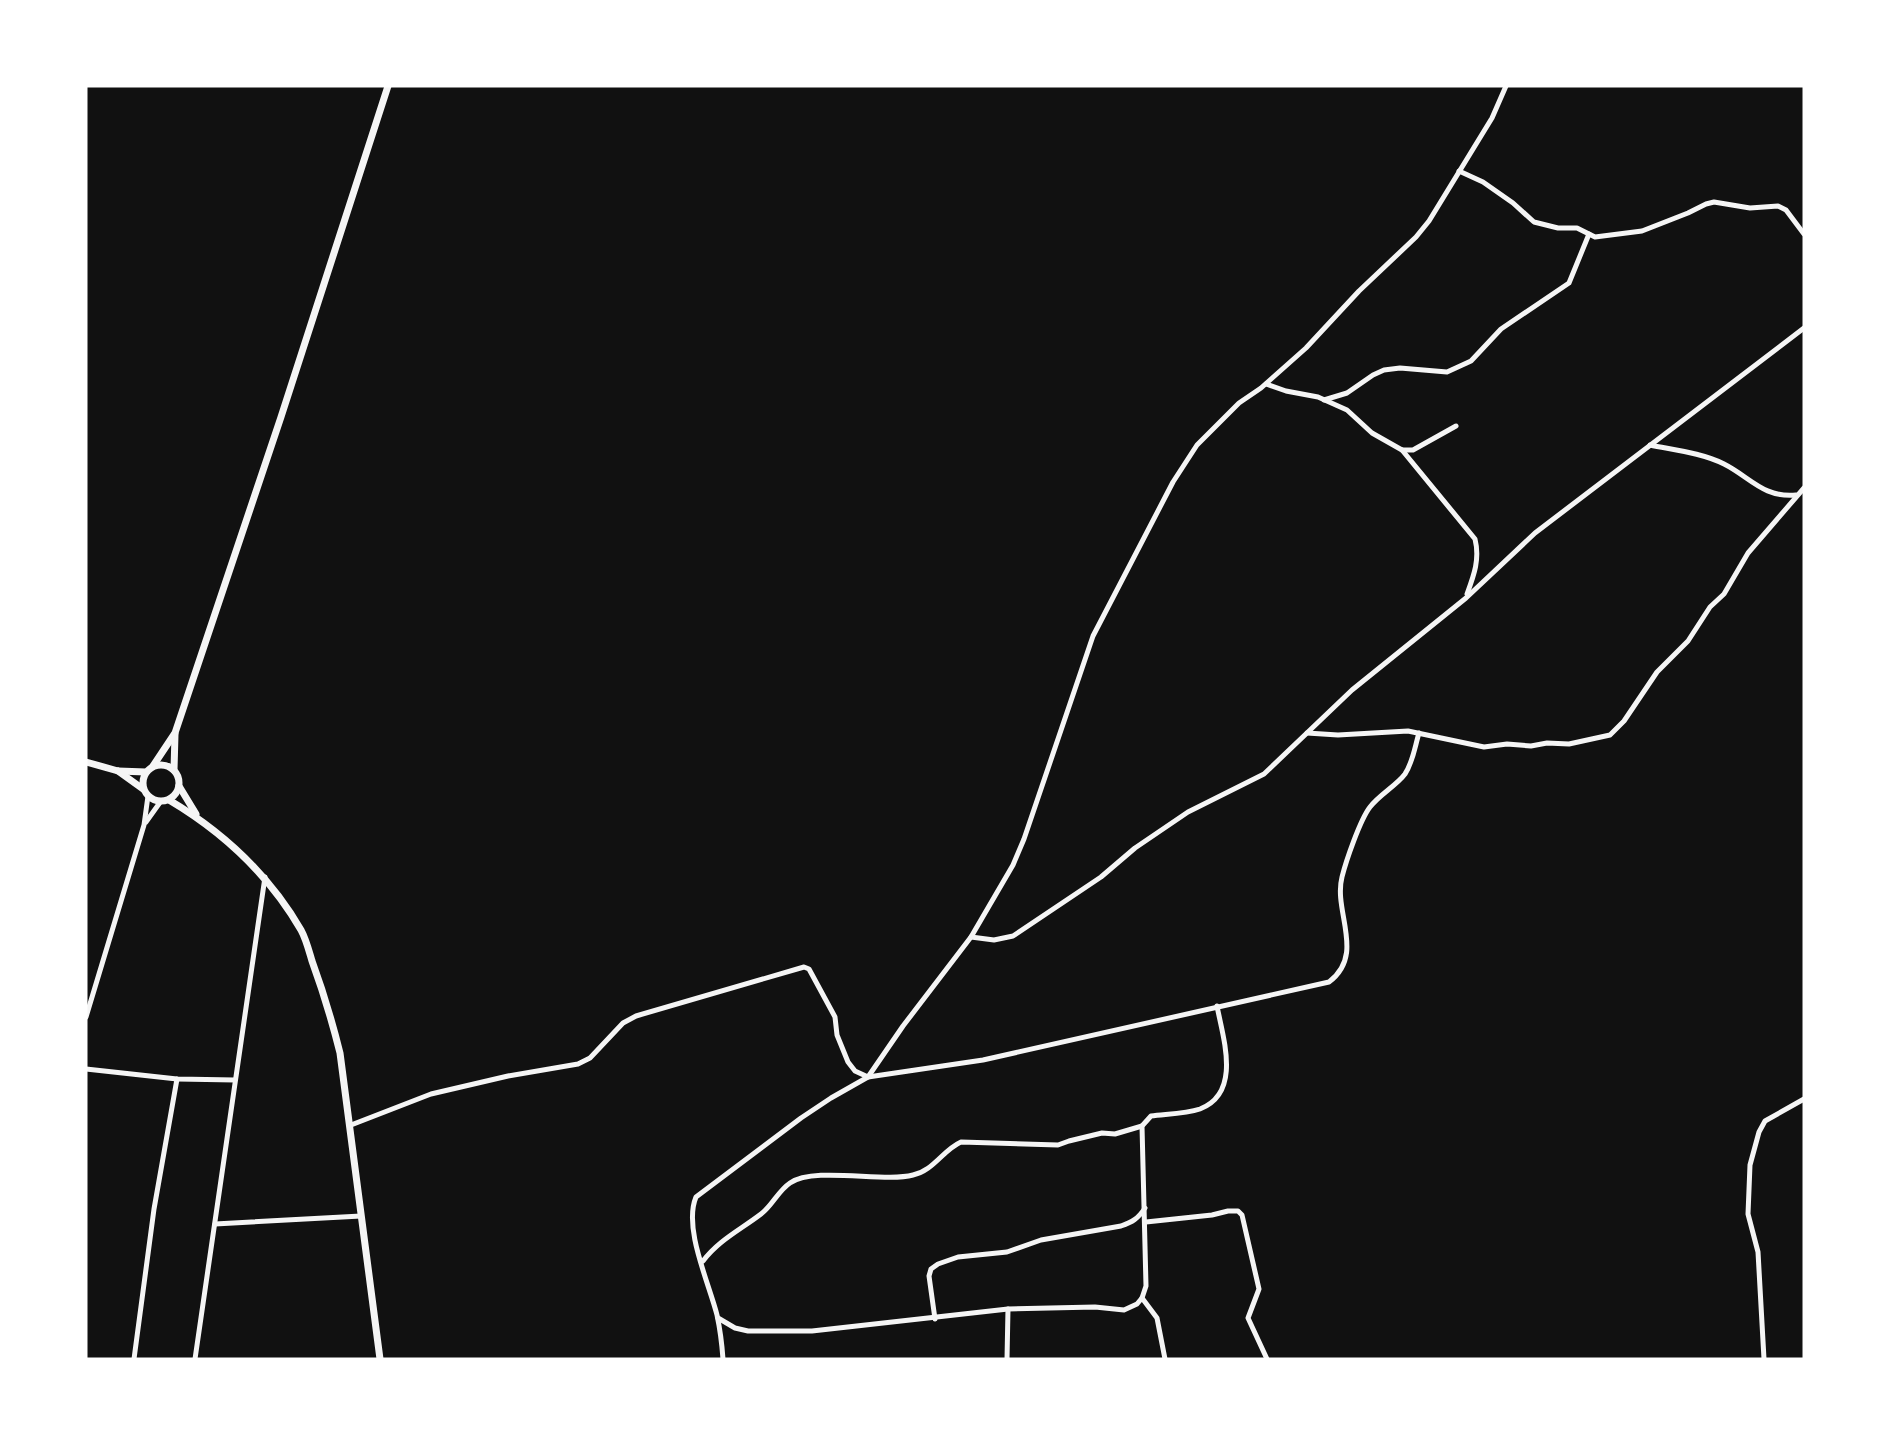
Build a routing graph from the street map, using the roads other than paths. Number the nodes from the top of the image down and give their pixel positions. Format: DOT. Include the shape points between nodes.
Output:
graph roads {
  1 [pos="388,86"];
  2 [pos="1506,86"];
  3 [pos="1459,171"];
  4 [pos="1589,234"];
  5 [pos="1804,234"];
  6 [pos="1804,328"];
  7 [pos="1266,384"];
  8 [pos="1324,400"];
  9 [pos="1456,426"];
  10 [pos="1650,445"];
  11 [pos="1402,450"];
  12 [pos="1804,488"];
  13 [pos="1797,495"];
  14 [pos="1466,598"];
  15 [pos="175,733"];
  16 [pos="1307,733"];
  17 [pos="1419,733"];
  18 [pos="86,762"];
  19 [pos="153,766"];
  20 [pos="174,770"];
  21 [pos="118,771"];
  22 [pos="146,772"];
  23 [pos="179,786"];
  24 [pos="145,792"];
  25 [pos="165,800"];
  26 [pos="198,817"];
  27 [pos="144,825"];
  28 [pos="265,877"];
  29 [pos="971,937"];
  30 [pos="88,1003"];
  31 [pos="1217,1006"];
  32 [pos="86,1017"];
  33 [pos="86,1069"];
  34 [pos="868,1077"];
  35 [pos="177,1079"];
  36 [pos="235,1080"];
  37 [pos="1804,1099"];
  38 [pos="351,1125"];
  39 [pos="1142,1126"];
  40 [pos="1144,1209"];
  41 [pos="360,1216"];
  42 [pos="1146,1222"];
  43 [pos="215,1224"];
  44 [pos="702,1262"];
  45 [pos="1142,1298"];
  46 [pos="1008,1309"];
  47 [pos="718,1318"];
  48 [pos="935,1319"];
  49 [pos="135,1359"];
  50 [pos="195,1359"];
  51 [pos="380,1359"];
  52 [pos="723,1359"];
  53 [pos="1007,1359"];
  54 [pos="1165,1359"];
  55 [pos="1268,1359"];
  56 [pos="1764,1359"];
  1 -- 15 [label="main road"];
  2 -- 3 [label="street"];
  3 -- 4 [label="street" via="1483,182 1534,222"];
  3 -- 7 [label="street" via="1416,237"];
  4 -- 5 [label="street" via="1642,231 1714,202 1750,208 1778,206"];
  4 -- 8 [label="street" via="1569,283 1501,329 1471,361 1447,372 1384,370 1347,393"];
  6 -- 10 [label="street"];
  7 -- 8 [label="street"];
  7 -- 29 [label="street" via="1239,403 1197,445 1173,482 1093,636 1024,839"];
  8 -- 11 [label="street"];
  9 -- 11 [label="street" via="1413,450"];
  10 -- 13 [label="street" via="1724,464 1774,495"];
  10 -- 14 [label="street" via="1535,533"];
  11 -- 14 [label="street" via="1475,539 1477,565"];
  12 -- 13 [label="street"];
  13 -- 17 [label="street" via="1610,735 1579,743 1484,747"];
  14 -- 16 [label="street" via="1352,690"];
  15 -- 19 [label="main road"];
  15 -- 20 [label="main road"];
  16 -- 17 [label="street"];
  16 -- 29 [label="street" via="1264,774 1188,812 1013,936 994,940"];
  17 -- 31 [label="street" via="1404,775 1370,807 1342,878 1348,943 1340,973 1329,982"];
  18 -- 21 [label="main road"];
  19 -- 20 [label="main road"];
  19 -- 22 [label="main road"];
  20 -- 23 [label="main road"];
  21 -- 22 [label="main road"];
  21 -- 24 [label="main road"];
  22 -- 24 [label="main road"];
  23 -- 25 [label="main road"];
  23 -- 26 [label="main road"];
  24 -- 25 [label="main road"];
  24 -- 27 [label="street"];
  25 -- 26 [label="main road"];
  25 -- 27 [label="street"];
  26 -- 28 [label="main road"];
  27 -- 30 [label="street"];
  28 -- 36 [label="street"];
  28 -- 38 [label="main road" via="302,932 328,1006"];
  29 -- 34 [label="street"];
  30 -- 32 [label="street"];
  31 -- 34 [label="street" via="983,1060"];
  31 -- 39 [label="street" via="1228,1062 1221,1091 1200,1109 1151,1116"];
  33 -- 35 [label="street"];
  34 -- 38 [label="street" via="848,1062 832,1009 804,967 636,1016 578,1064 430,1094"];
  34 -- 44 [label="street" via="831,1098 696,1196 693,1228"];
  35 -- 36 [label="street"];
  35 -- 49 [label="street"];
  36 -- 43 [label="street"];
  37 -- 56 [label="street" via="1765,1121 1751,1164 1748,1214 1758,1252"];
  38 -- 41 [label="main road"];
  39 -- 40 [label="street"];
  39 -- 44 [label="street" via="1058,1145 961,1142 924,1172 910,1176 846,1175 792,1181 765,1211 713,1248"];
  40 -- 42 [label="street"];
  40 -- 48 [label="street" via="1140,1217 1121,1226 938,1264 929,1276"];
  41 -- 43 [label="street"];
  41 -- 51 [label="main road"];
  42 -- 45 [label="street"];
  42 -- 55 [label="street" via="1228,1211 1242,1215 1259,1289 1248,1318"];
  43 -- 50 [label="street"];
  44 -- 47 [label="street"];
  45 -- 46 [label="street" via="1124,1310"];
  45 -- 54 [label="street" via="1157,1318"];
  46 -- 48 [label="street"];
  46 -- 53 [label="street"];
  47 -- 48 [label="street" via="748,1331 812,1331"];
  47 -- 52 [label="street"];
}
